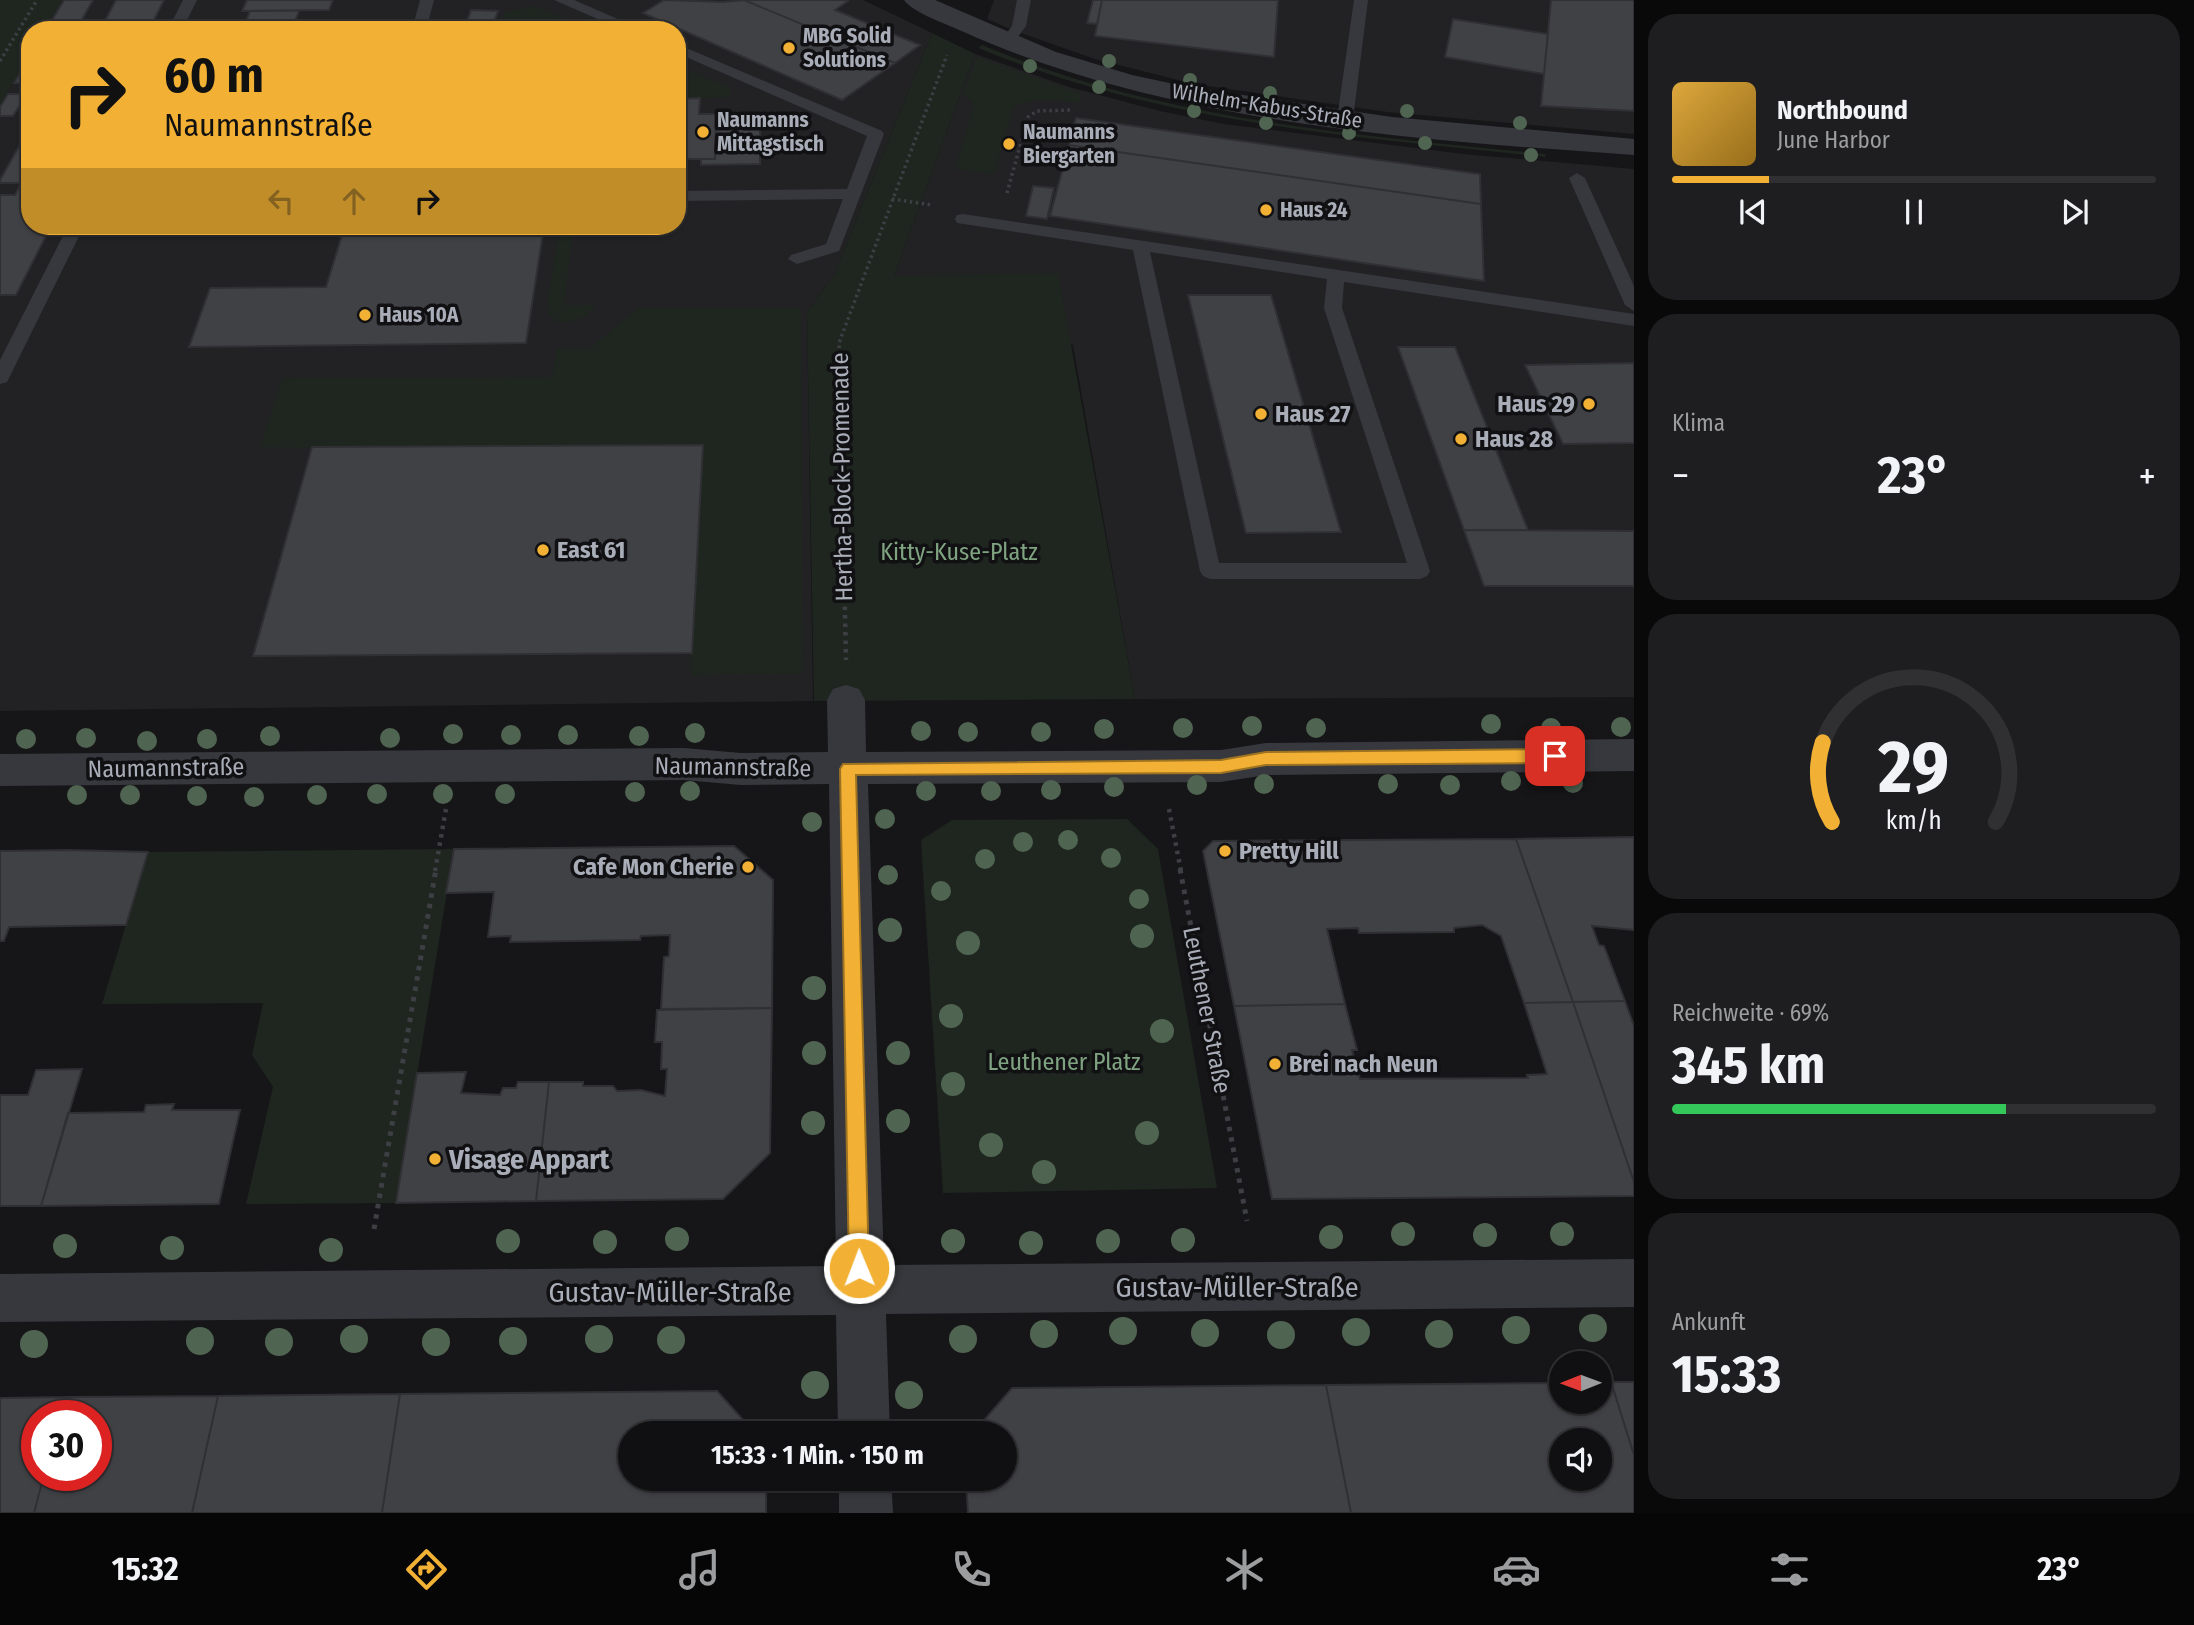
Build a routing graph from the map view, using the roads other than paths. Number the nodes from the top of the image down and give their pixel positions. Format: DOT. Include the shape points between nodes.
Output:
graph roads {
  1 [pos="190,0"];
  2 [pos="427,0"];
  3 [pos="561,0"];
  4 [pos="916,0"];
  5 [pos="1024,0"];
  6 [pos="1361,0"];
  7 [pos="180,21"];
  8 [pos="421,21"];
  9 [pos="614,21"];
  10 [pos="1007,42"];
  11 [pos="686,52"];
  12 [pos="1345,119"];
  13 [pos="1634,147"];
  14 [pos="1577,178"];
  15 [pos="853,194"];
  16 [pos="686,196"];
  17 [pos="963,219"];
  18 [pos="72,235"];
  19 [pos="1140,245"];
  20 [pos="797,259"];
  21 [pos="1336,275"];
  22 [pos="1634,305"];
  23 [pos="1634,320"];
  24 [pos="0,378"];
  25 [pos="846,701"];
  26 [pos="1634,755"];
  27 [pos="848,769"];
  28 [pos="0,770"];
  29 [pos="1634,1283"];
  30 [pos="860,1290"];
  31 [pos="0,1298"];
  32 [pos="864,1421"];
  33 [pos="865,1491"];
  34 [pos="866,1513"];
  1 -- 7 [label="lane"];
  2 -- 8 [label="lane"];
  3 -- 9 [label="lane"];
  4 -- 10 [label="street, Wilhelm-Kabus-Straße"];
  5 -- 10 [label="lane" via="1019,26"];
  6 -- 12 [label="lane"];
  10 -- 12 [label="street, Wilhelm-Kabus-Straße" via="1066,64 1164,90"];
  11 -- 15 [label="lane" via="876,134"];
  12 -- 13 [label="street, Wilhelm-Kabus-Straße"];
  14 -- 22 [label="lane"];
  15 -- 16 [label="lane"];
  15 -- 20 [label="lane" via="833,247"];
  17 -- 19 [label="lane"];
  18 -- 24 [label="lane"];
  19 -- 21 [label="lane"];
  19 -- 21 [label="lane" via="1210,571 1420,571 1333,307"];
  21 -- 23 [label="lane"];
  25 -- 27 [label="street"];
  26 -- 27 [label="street, Naumannstraße" via="1266,759 1221,766"];
  27 -- 28 [label="street, Naumannstraße" via="684,764"];
  27 -- 30 [label="street"];
  29 -- 30 [label="street, Gustav-Müller-Straße"];
  30 -- 31 [label="street, Gustav-Müller-Straße"];
  30 -- 32 [label="street"];
  33 -- 34 [label="street"];
}
